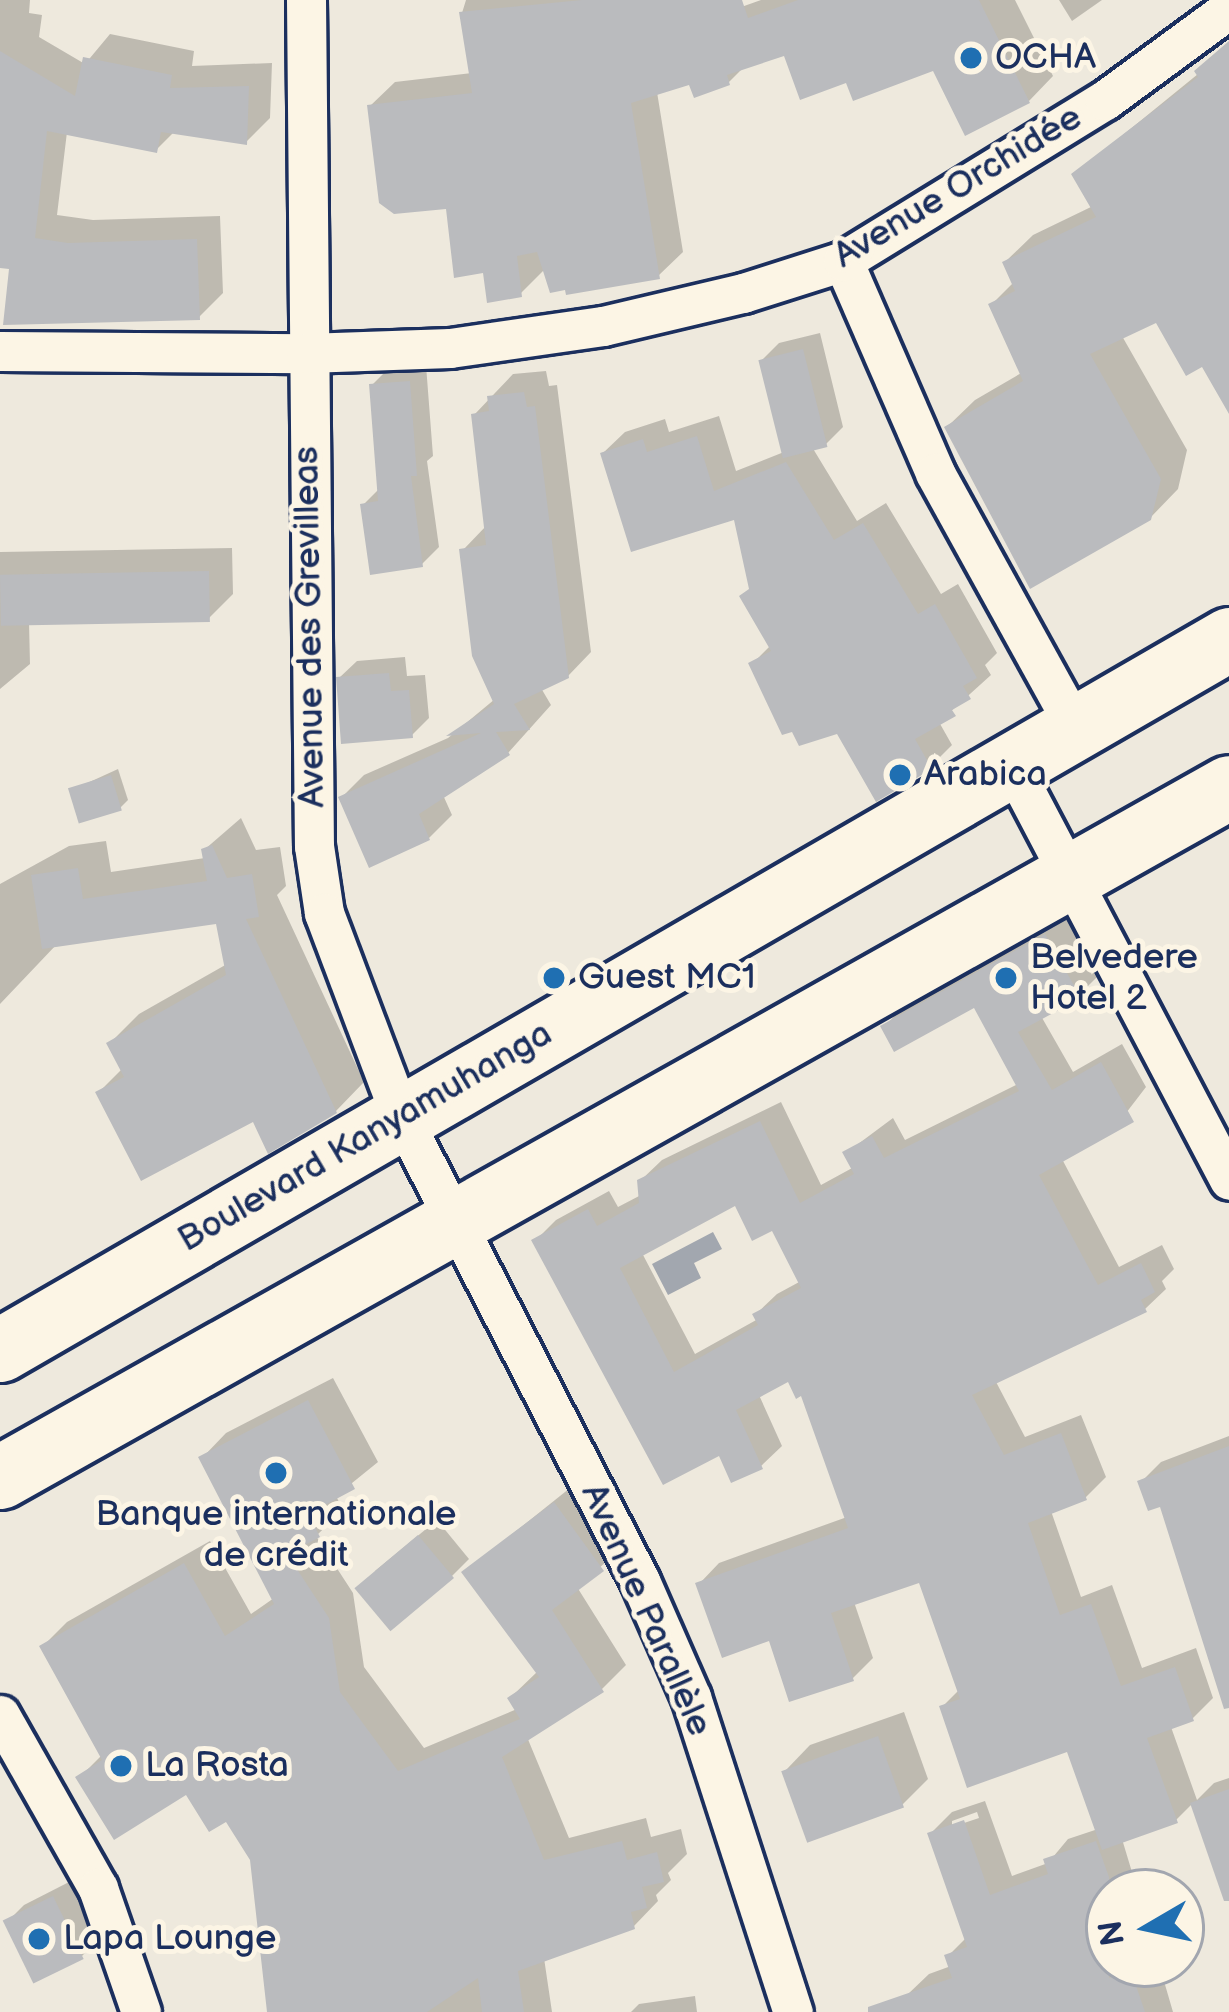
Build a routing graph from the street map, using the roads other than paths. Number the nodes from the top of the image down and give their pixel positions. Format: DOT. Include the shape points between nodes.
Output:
graph roads {
  1 [pos="306,0"];
  2 [pos="1229,9"];
  3 [pos="843,261"];
  4 [pos="0,351"];
  5 [pos="306,353"];
  6 [pos="1229,639"];
  7 [pos="1076,727"];
  8 [pos="1012,769"];
  9 [pos="1229,787"];
  10 [pos="1073,878"];
  11 [pos="400,1114"];
  12 [pos="1229,1180"];
  13 [pos="459,1224"];
  14 [pos="0,1350"];
  15 [pos="0,1477"];
  16 [pos="0,1715"];
  17 [pos="141,2012"];
  18 [pos="793,2012"];
  1 -- 5 [label="street, Avenue des Grevilleas"];
  2 -- 3 [label="street, Avenue Orchidée" via="1105,100"];
  3 -- 5 [label="street, Avenue Orchidée" via="603,326 450,348"];
  3 -- 7 [label="street" via="935,473"];
  4 -- 5 [label="street, Avenue Orchidée"];
  5 -- 11 [label="street, Avenue des Grevilleas" via="316,879"];
  6 -- 7 [label="main road, Boulevard Kanyamuhanga"];
  7 -- 8 [label="main road, Boulevard Kanyamuhanga"];
  8 -- 10 [label="street"];
  8 -- 11 [label="main road, Boulevard Kanyamuhanga"];
  9 -- 10 [label="main road"];
  10 -- 12 [label="street"];
  10 -- 13 [label="main road"];
  11 -- 13 [label="street, Avenue des Grevilleas"];
  11 -- 14 [label="main road, Boulevard Kanyamuhanga"];
  13 -- 15 [label="main road"];
  13 -- 18 [label="street, Avenue Parallèle" via="691,1697"];
  16 -- 17 [label="street" via="83,1857"];
}
